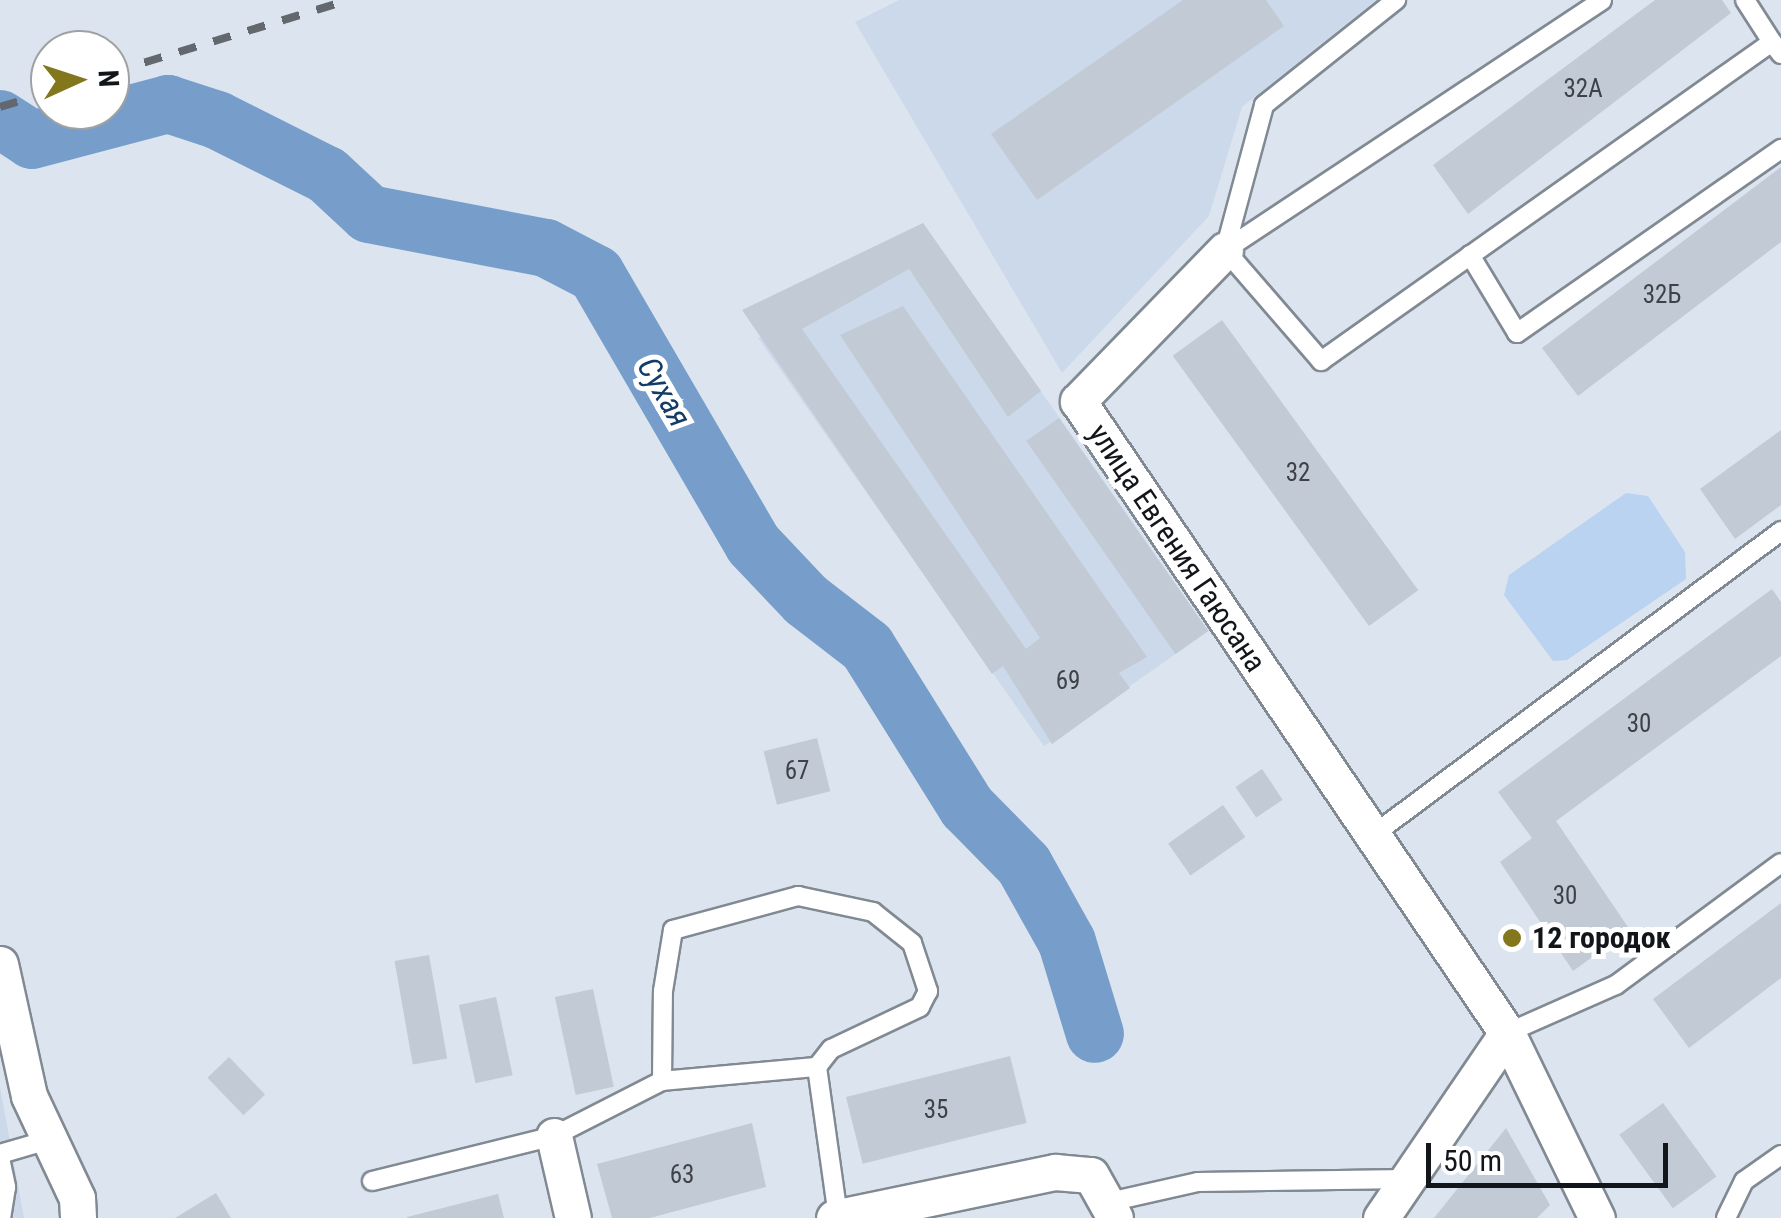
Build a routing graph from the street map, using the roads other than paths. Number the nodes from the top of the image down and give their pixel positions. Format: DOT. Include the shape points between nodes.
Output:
graph roads {
  1 [pos="1396,0"];
  2 [pos="1602,0"];
  3 [pos="1745,0"];
  4 [pos="1777,48"];
  5 [pos="1781,149"];
  6 [pos="1225,250"];
  7 [pos="1470,256"];
  8 [pos="1780,532"];
  9 [pos="1373,836"];
  10 [pos="1781,863"];
  11 [pos="0,964"];
  12 [pos="1507,1034"];
  13 [pos="817,1067"];
  14 [pos="662,1082"];
  15 [pos="554,1136"];
  16 [pos="45,1142"];
  17 [pos="1781,1155"];
  18 [pos="0,1156"];
  19 [pos="1411,1178"];
  20 [pos="372,1181"];
  21 [pos="1112,1210"];
  22 [pos="84,1211"];
  23 [pos="1,1218"];
  24 [pos="573,1218"];
  25 [pos="836,1218"];
  26 [pos="1381,1218"];
  27 [pos="1597,1218"];
  28 [pos="1726,1218"];
  1 -- 6 [label="lane, улица Евгения Гаюсана" via="1264,105"];
  2 -- 6 [label="lane"];
  3 -- 4 [label="lane"];
  4 -- 7 [label="lane"];
  5 -- 7 [label="lane" via="1517,333"];
  6 -- 7 [label="lane" via="1321,361"];
  6 -- 9 [label="street, улица Евгения Гаюсана" via="1078,401"];
  8 -- 9 [label="lane"];
  9 -- 12 [label="street, улица Евгения Гаюсана"];
  10 -- 12 [label="lane" via="1616,985"];
  11 -- 16 [label="street"];
  12 -- 19 [label="street"];
  12 -- 27 [label="street, улица Евгения Гаюсана"];
  13 -- 14 [label="lane"];
  13 -- 14 [label="lane" via="832,1049 920,1007 928,991 912,943 873,912 798,896 673,930"];
  13 -- 25 [label="lane"];
  14 -- 15 [label="lane"];
  15 -- 20 [label="lane"];
  15 -- 24 [label="street"];
  16 -- 18 [label="lane"];
  16 -- 22 [label="street"];
  17 -- 28 [label="lane" via="1744,1181"];
  18 -- 23 [label="lane" via="6,1187"];
  19 -- 21 [label="lane" via="1198,1182"];
  19 -- 26 [label="street"];
  21 -- 25 [label="street" via="1091,1174 1056,1172"];
}
